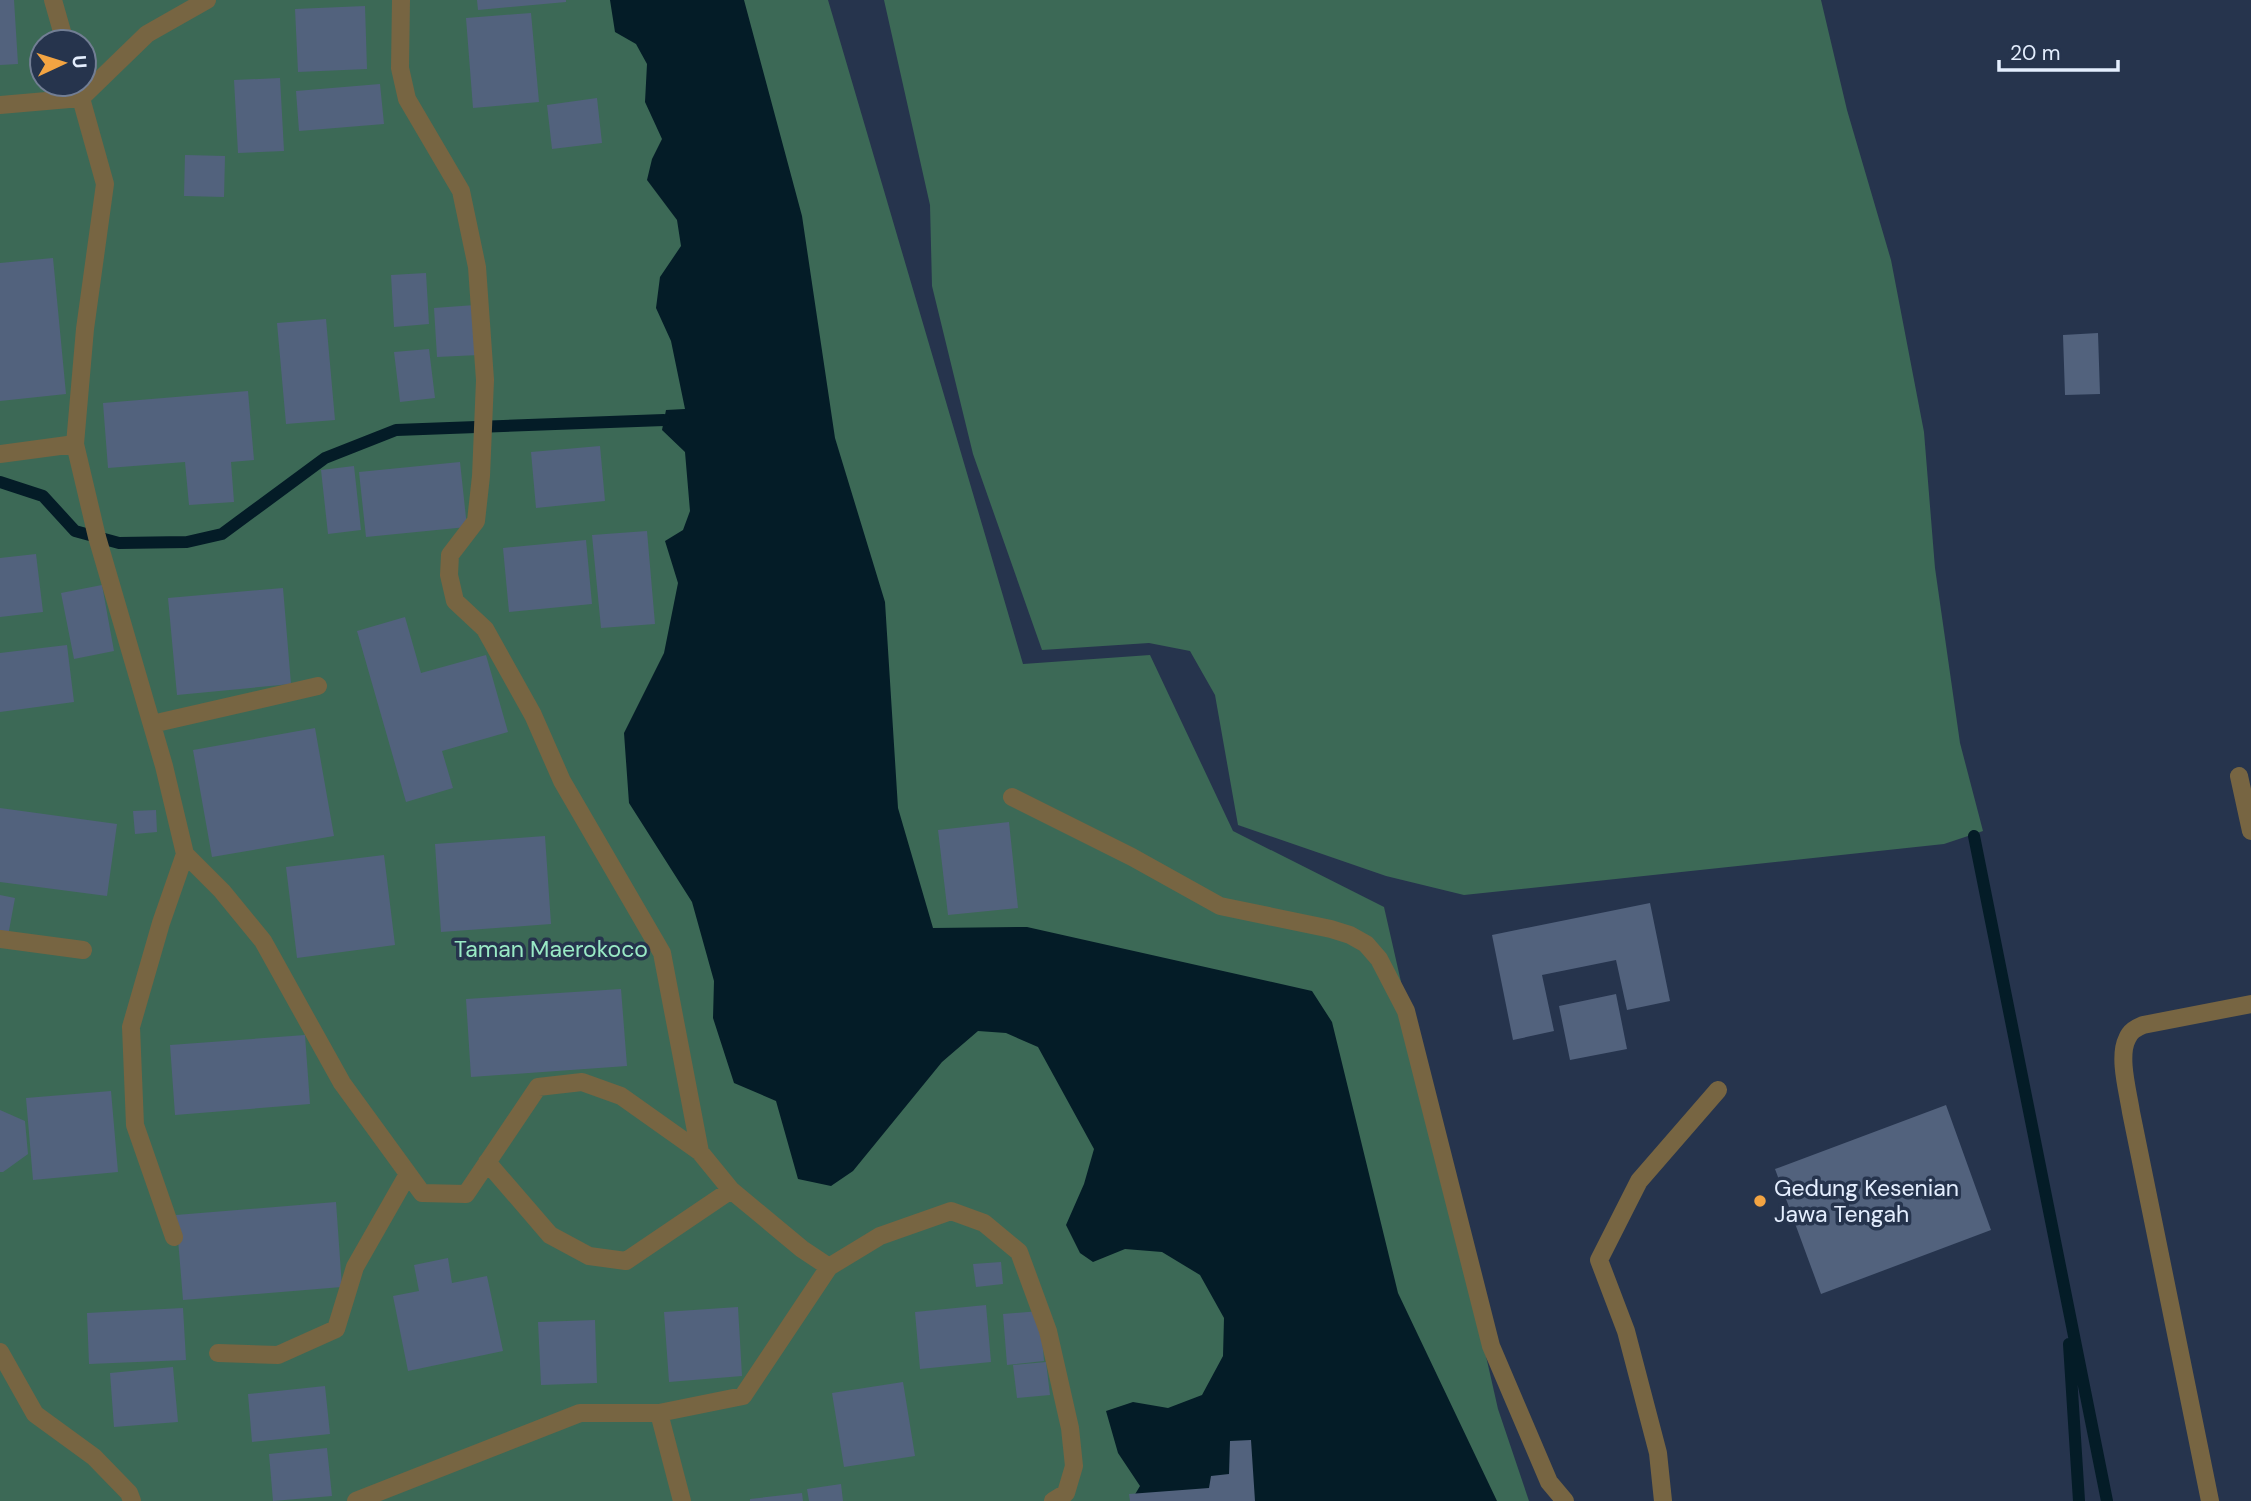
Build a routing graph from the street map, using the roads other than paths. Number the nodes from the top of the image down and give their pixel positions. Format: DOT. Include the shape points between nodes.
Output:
graph roads {
  1 [pos="53,0"];
  2 [pos="206,0"];
  3 [pos="401,0"];
  4 [pos="61,28"];
  5 [pos="98,75"];
  6 [pos="40,98"];
  7 [pos="81,98"];
  8 [pos="0,105"];
  9 [pos="75,444"];
  10 [pos="0,454"];
  11 [pos="318,686"];
  12 [pos="152,724"];
  13 [pos="2239,776"];
  14 [pos="1012,797"];
  15 [pos="2251,831"];
  16 [pos="185,854"];
  17 [pos="0,939"];
  18 [pos="83,950"];
  19 [pos="2251,1004"];
  20 [pos="1718,1090"];
  21 [pos="699,1152"];
  22 [pos="487,1162"];
  23 [pos="408,1174"];
  24 [pos="731,1190"];
  25 [pos="174,1237"];
  26 [pos="829,1267"];
  27 [pos="0,1352"];
  28 [pos="218,1353"];
  29 [pos="659,1413"];
  30 [pos="132,1501"];
  31 [pos="356,1501"];
  32 [pos="682,1501"];
  33 [pos="1053,1501"];
  34 [pos="1565,1501"];
  35 [pos="1663,1501"];
  36 [pos="2210,1501"];
  1 -- 4 [label="street"];
  2 -- 5 [label="street" via="146,34"];
  3 -- 21 [label="street" via="400,68 407,99 461,191 477,267 485,380 481,476 476,521 450,555 455,601 485,629 533,715 562,781 662,953"];
  6 -- 8 [label="street"];
  7 -- 9 [label="street" via="105,184"];
  9 -- 10 [label="street"];
  9 -- 12 [label="street"];
  11 -- 12 [label="street"];
  12 -- 16 [label="street"];
  13 -- 15 [label="street"];
  14 -- 34 [label="street" via="1220,906 1350,935 1366,944 1379,960 1406,1011 1491,1346 1549,1482"];
  16 -- 23 [label="street" via="263,942 342,1083"];
  16 -- 25 [label="street" via="131,1027 135,1125"];
  17 -- 18 [label="street"];
  19 -- 36 [label="street" via="2143,1025 2125,1041 2131,1112"];
  20 -- 35 [label="street" via="1639,1181 1599,1260 1626,1331 1658,1454"];
  21 -- 22 [label="street" via="621,1096 582,1082 538,1087"];
  21 -- 24 [label="street"];
  22 -- 23 [label="street" via="466,1194 422,1193"];
  22 -- 24 [label="street" via="550,1236 589,1256 626,1261"];
  23 -- 28 [label="street" via="355,1267 336,1329 278,1354"];
  24 -- 26 [label="street"];
  26 -- 29 [label="street" via="743,1396"];
  26 -- 33 [label="street" via="880,1236 951,1211 984,1223 1019,1252 1048,1331 1070,1428 1074,1466 1066,1493"];
  27 -- 30 [label="street" via="35,1414 94,1457"];
  29 -- 31 [label="street" via="580,1413"];
  29 -- 32 [label="street"];
}
